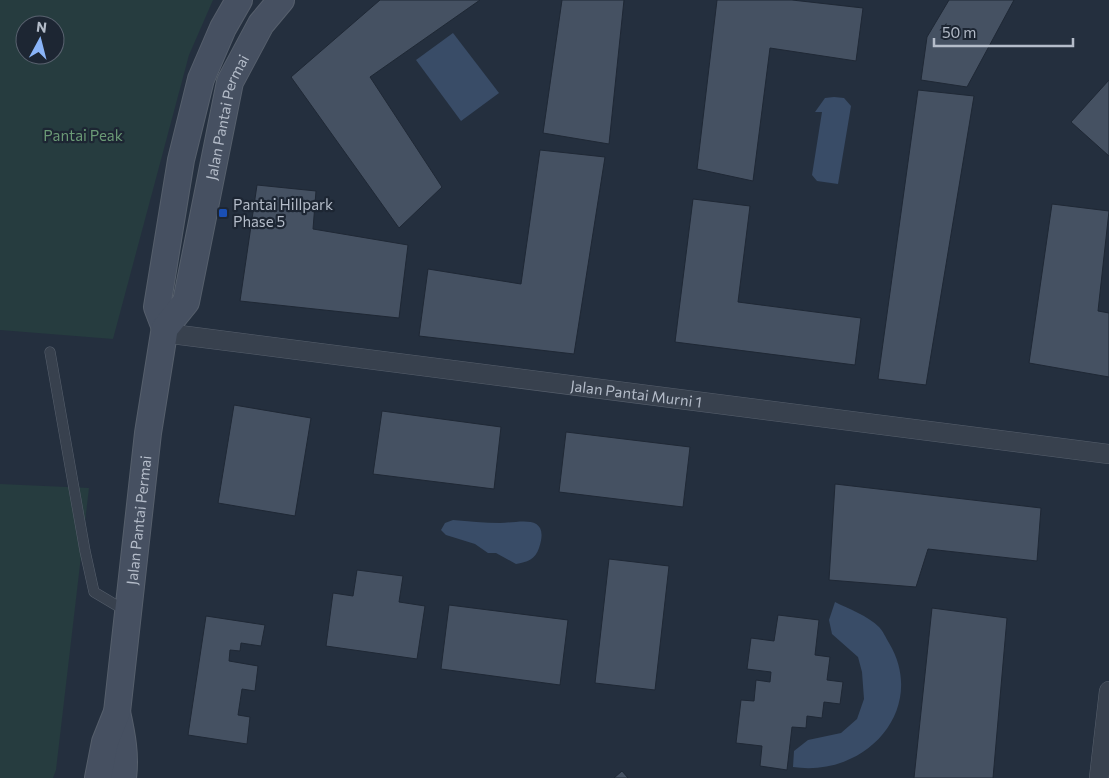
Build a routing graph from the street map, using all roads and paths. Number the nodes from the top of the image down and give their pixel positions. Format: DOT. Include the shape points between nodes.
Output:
graph roads {
  1 [pos="239,0"];
  2 [pos="281,0"];
  3 [pos="165,330"];
  4 [pos="50,352"];
  5 [pos="1109,454"];
  6 [pos="127,612"];
  7 [pos="1109,691"];
  8 [pos="117,712"];
  9 [pos="98,778"];
  10 [pos="123,778"];
  11 [pos="1099,778"];
  1 -- 3 [label="main road, Jalan Pantai Permai" via="201,79 181,160 157,307"];
  2 -- 3 [label="main road, Jalan Pantai Permai" via="261,24 230,82 186,302"];
  3 -- 5 [label="street, Jalan Pantai Murni 1"];
  3 -- 6 [label="main road, Jalan Pantai Permai" via="148,434"];
  4 -- 6 [label="lane" via="94,592"];
  6 -- 8 [label="main road, Jalan Pantai Permai"];
  7 -- 11 [label="street"];
  8 -- 9 [label="main road, Jalan Pantai Permai" via="104,742"];
  8 -- 10 [label="main road, Jalan Pantai Permai" via="124,740"];
}
